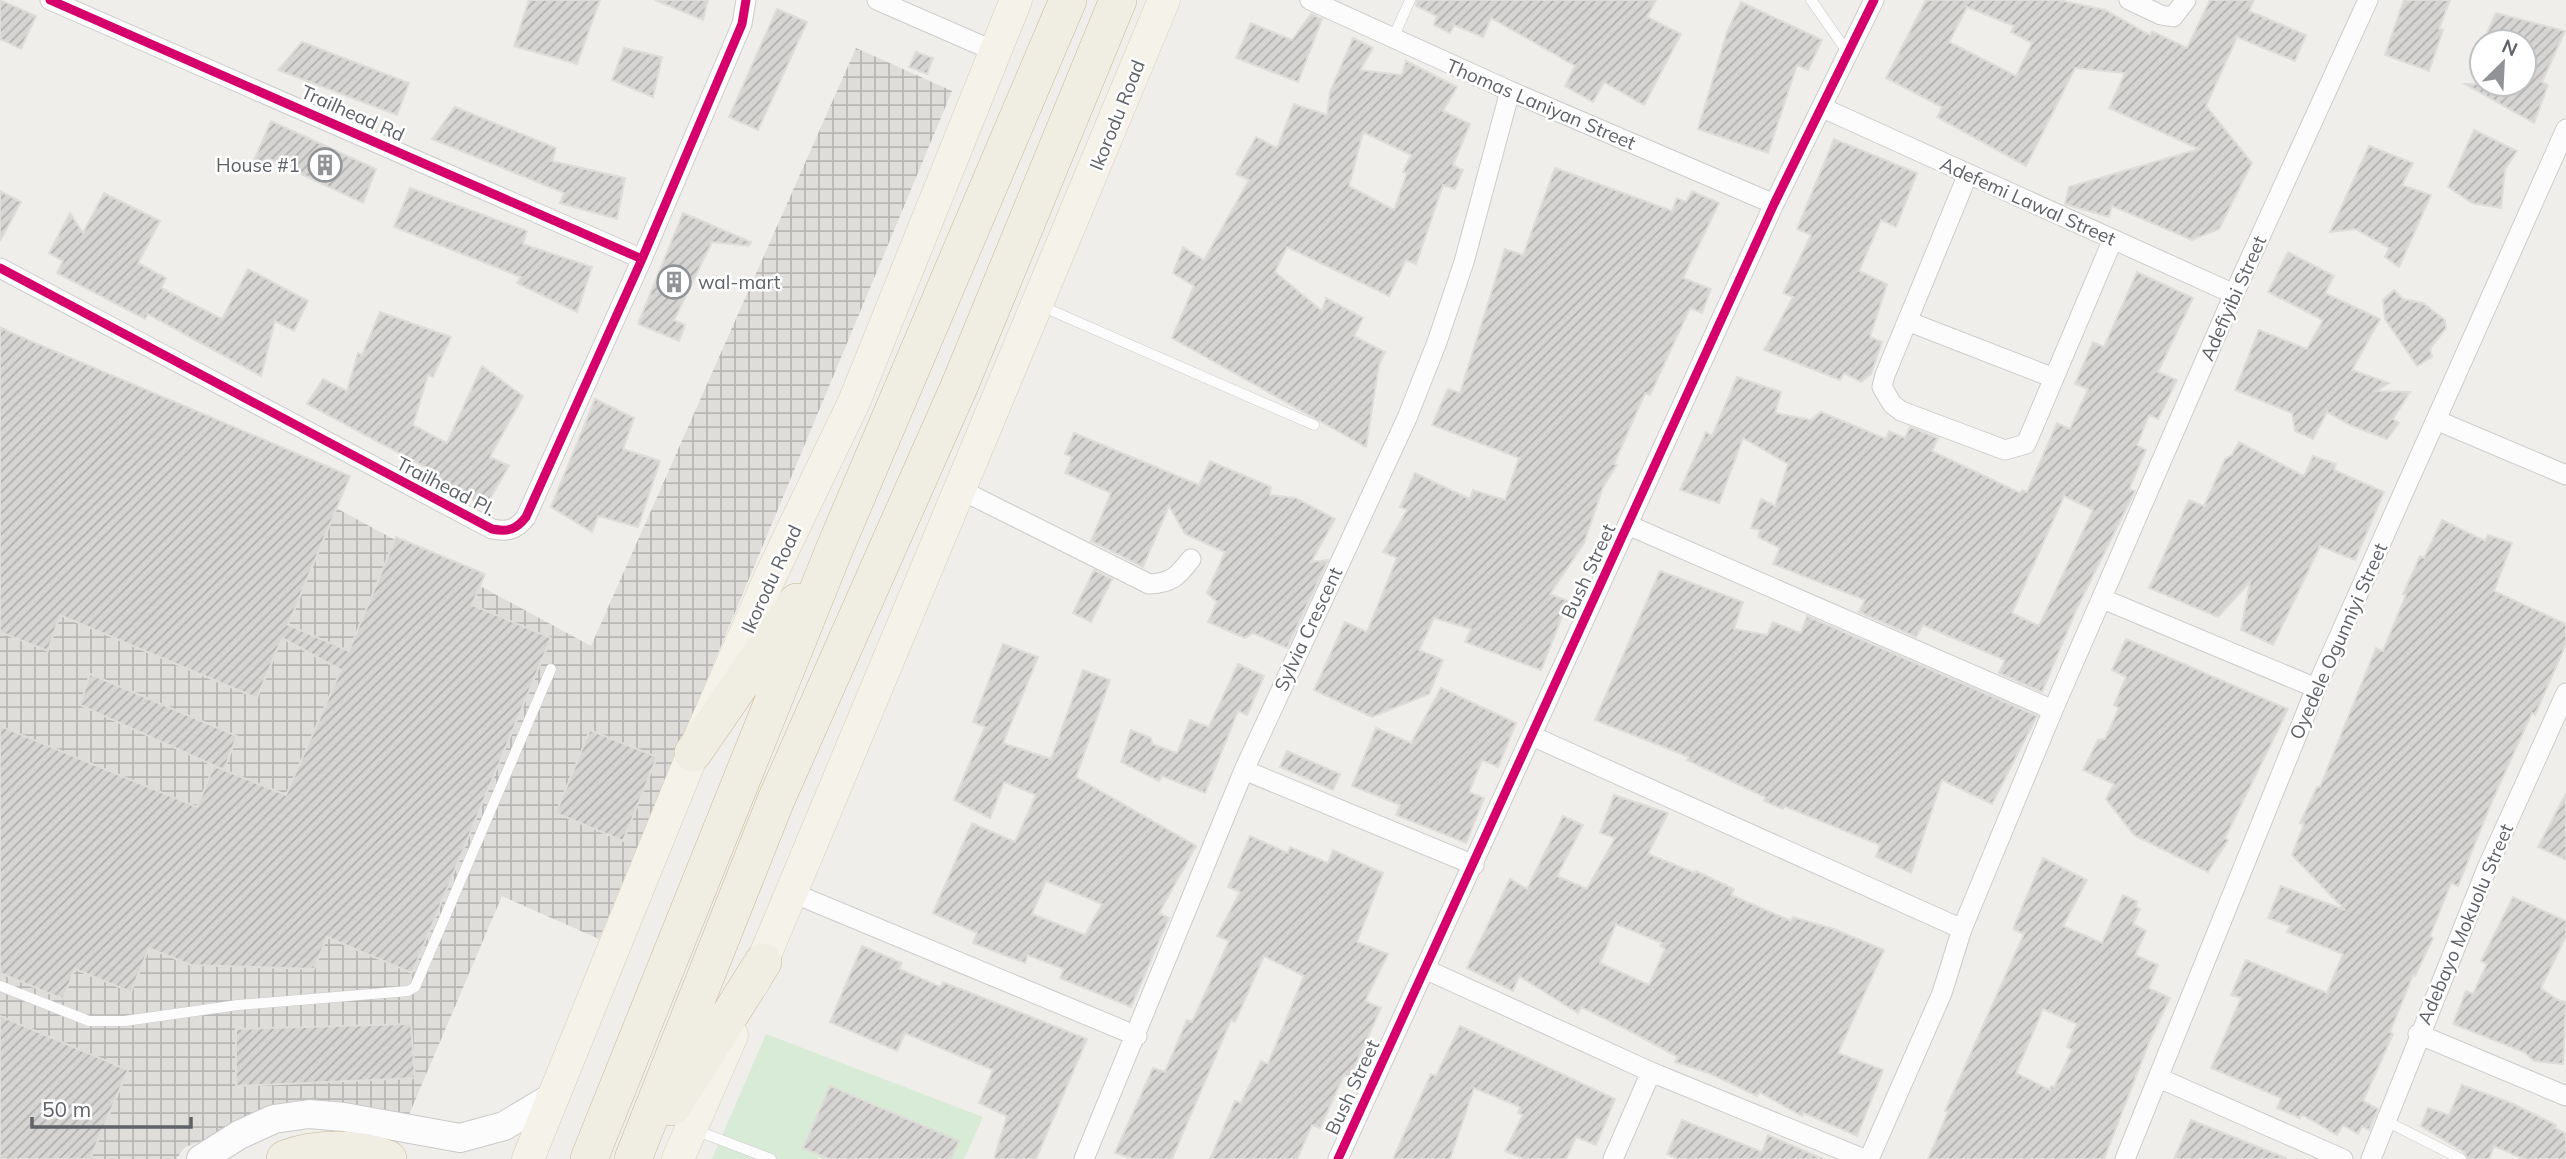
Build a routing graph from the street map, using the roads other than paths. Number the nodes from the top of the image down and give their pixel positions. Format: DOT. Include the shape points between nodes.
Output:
graph roads {
  1 [pos="50,0"];
  2 [pos="746,0"];
  3 [pos="877,0"];
  4 [pos="1016,0"];
  5 [pos="1068,0"];
  6 [pos="1118,0"];
  7 [pos="1164,0"];
  8 [pos="1310,0"];
  9 [pos="1410,0"];
  10 [pos="1811,0"];
  11 [pos="1874,0"];
  12 [pos="2129,0"];
  13 [pos="2186,0"];
  14 [pos="2368,0"];
  15 [pos="1392,39"];
  16 [pos="994,51"];
  17 [pos="1849,54"];
  18 [pos="1510,91"];
  19 [pos="1823,108"];
  20 [pos="2566,129"];
  21 [pos="1968,174"];
  22 [pos="1774,204"];
  23 [pos="2113,239"];
  24 [pos="642,259"];
  25 [pos="0,268"];
  26 [pos="2234,294"];
  27 [pos="1037,305"];
  28 [pos="1907,321"];
  29 [pos="2054,377"];
  30 [pos="2436,420"];
  31 [pos="1314,425"];
  32 [pos="2566,475"];
  33 [pos="959,489"];
  34 [pos="1628,525"];
  35 [pos="834,550"];
  36 [pos="1191,559"];
  37 [pos="2103,599"];
  38 [pos="551,669"];
  39 [pos="2316,688"];
  40 [pos="2566,693"];
  41 [pos="2053,710"];
  42 [pos="1532,736"];
  43 [pos="693,752"];
  44 [pos="1244,770"];
  45 [pos="1474,865"];
  46 [pos="793,893"];
  47 [pos="1962,929"];
  48 [pos="763,962"];
  49 [pos="1427,970"];
  50 [pos="0,986"];
  51 [pos="2418,1034"];
  52 [pos="1137,1036"];
  53 [pos="1651,1073"];
  54 [pos="2159,1078"];
  55 [pos="554,1096"];
  56 [pos="2566,1096"];
  57 [pos="2386,1121"];
  58 [pos="691,1128"];
  59 [pos="201,1159"];
  60 [pos="285,1159"];
  61 [pos="388,1159"];
  62 [pos="528,1159"];
  63 [pos="589,1159"];
  64 [pos="633,1159"];
  65 [pos="641,1159"];
  66 [pos="678,1159"];
  67 [pos="771,1159"];
  68 [pos="1084,1159"];
  69 [pos="1338,1159"];
  70 [pos="1614,1159"];
  71 [pos="1866,1159"];
  72 [pos="2125,1159"];
  73 [pos="2343,1159"];
  74 [pos="2371,1159"];
  75 [pos="2461,1159"];
  1 -- 24 [label="street, Trailhead Rd"];
  2 -- 24 [label="street, Trailhead Pl." via="742,24"];
  3 -- 16 [label="street"];
  4 -- 16 [label="main road, Ikorodu Road"];
  5 -- 35 [label="highway"];
  6 -- 64 [label="highway" via="959,387 776,800"];
  7 -- 27 [label="main road, Ikorodu Road"];
  8 -- 15 [label="street, Thomas Laniyan Street"];
  9 -- 15 [label="lane"];
  10 -- 17 [label="lane"];
  11 -- 17 [label="street, Bush Street"];
  12 -- 13 [label="street" via="2173,17"];
  14 -- 26 [label="street, Adefiyibi Street"];
  15 -- 18 [label="street, Thomas Laniyan Street"];
  16 -- 43 [label="main road, Ikorodu Road" via="854,402"];
  17 -- 19 [label="street, Bush Street"];
  18 -- 22 [label="street, Thomas Laniyan Street"];
  18 -- 44 [label="street, Sylvia Crescent" via="1464,262 1436,344"];
  19 -- 21 [label="street, Adefemi Lawal Street"];
  19 -- 22 [label="street, Bush Street"];
  20 -- 30 [label="street, Oyedele Ogunniyi Street"];
  21 -- 23 [label="street, Adefemi Lawal Street"];
  21 -- 28 [label="street"];
  22 -- 34 [label="street, Bush Street"];
  23 -- 26 [label="street, Adefemi Lawal Street"];
  23 -- 29 [label="street"];
  24 -- 25 [label="street, Trailhead Pl." via="526,517 518,527 504,531 408,486"];
  26 -- 37 [label="street, Adefiyibi Street"];
  27 -- 31 [label="lane"];
  27 -- 33 [label="main road, Ikorodu Road"];
  28 -- 29 [label="street"];
  28 -- 29 [label="street" via="1882,387 1901,411 2005,450 2015,449 2026,444 2033,432"];
  30 -- 32 [label="street"];
  30 -- 39 [label="street, Oyedele Ogunniyi Street"];
  33 -- 36 [label="street" via="1149,584 1178,577"];
  33 -- 46 [label="main road, Ikorodu Road"];
  34 -- 41 [label="street"];
  34 -- 42 [label="street, Bush Street"];
  35 -- 43 [label="highway"];
  35 -- 63 [label="highway"];
  37 -- 39 [label="street"];
  37 -- 41 [label="street, Adefiyibi Street"];
  38 -- 50 [label="lane" via="415,987 125,1021 89,1021"];
  39 -- 54 [label="street, Oyedele Ogunniyi Street"];
  40 -- 51 [label="street, Adebayo Mokuolu Street"];
  41 -- 47 [label="street, Adefiyibi Street"];
  42 -- 45 [label="street, Bush Street"];
  42 -- 47 [label="street"];
  43 -- 55 [label="main road, Ikorodu Road"];
  44 -- 45 [label="street"];
  44 -- 52 [label="street, Sylvia Crescent"];
  45 -- 49 [label="street, Bush Street"];
  46 -- 48 [label="main road, Ikorodu Road"];
  46 -- 52 [label="street"];
  47 -- 71 [label="street, Adefiyibi Street" via="1942,993"];
  48 -- 58 [label="main road, Ikorodu Road"];
  48 -- 65 [label="highway"];
  49 -- 53 [label="street"];
  49 -- 69 [label="street, Bush Street"];
  51 -- 56 [label="street"];
  51 -- 57 [label="street, Adebayo Mokuolu Street"];
  52 -- 68 [label="street, Sylvia Crescent"];
  53 -- 70 [label="street"];
  53 -- 71 [label="street"];
  54 -- 72 [label="street, Oyedele Ogunniyi Street"];
  54 -- 73 [label="street"];
  55 -- 59 [label="main road" via="504,1126 460,1138 344,1117 309,1114 274,1119"];
  55 -- 62 [label="main road, Ikorodu Road"];
  57 -- 74 [label="street, Adebayo Mokuolu Street"];
  57 -- 75 [label="lane"];
  58 -- 66 [label="main road, Ikorodu Road"];
  58 -- 67 [label="lane"];
  60 -- 61 [label="highway" via="323,1151 352,1151"];
}
